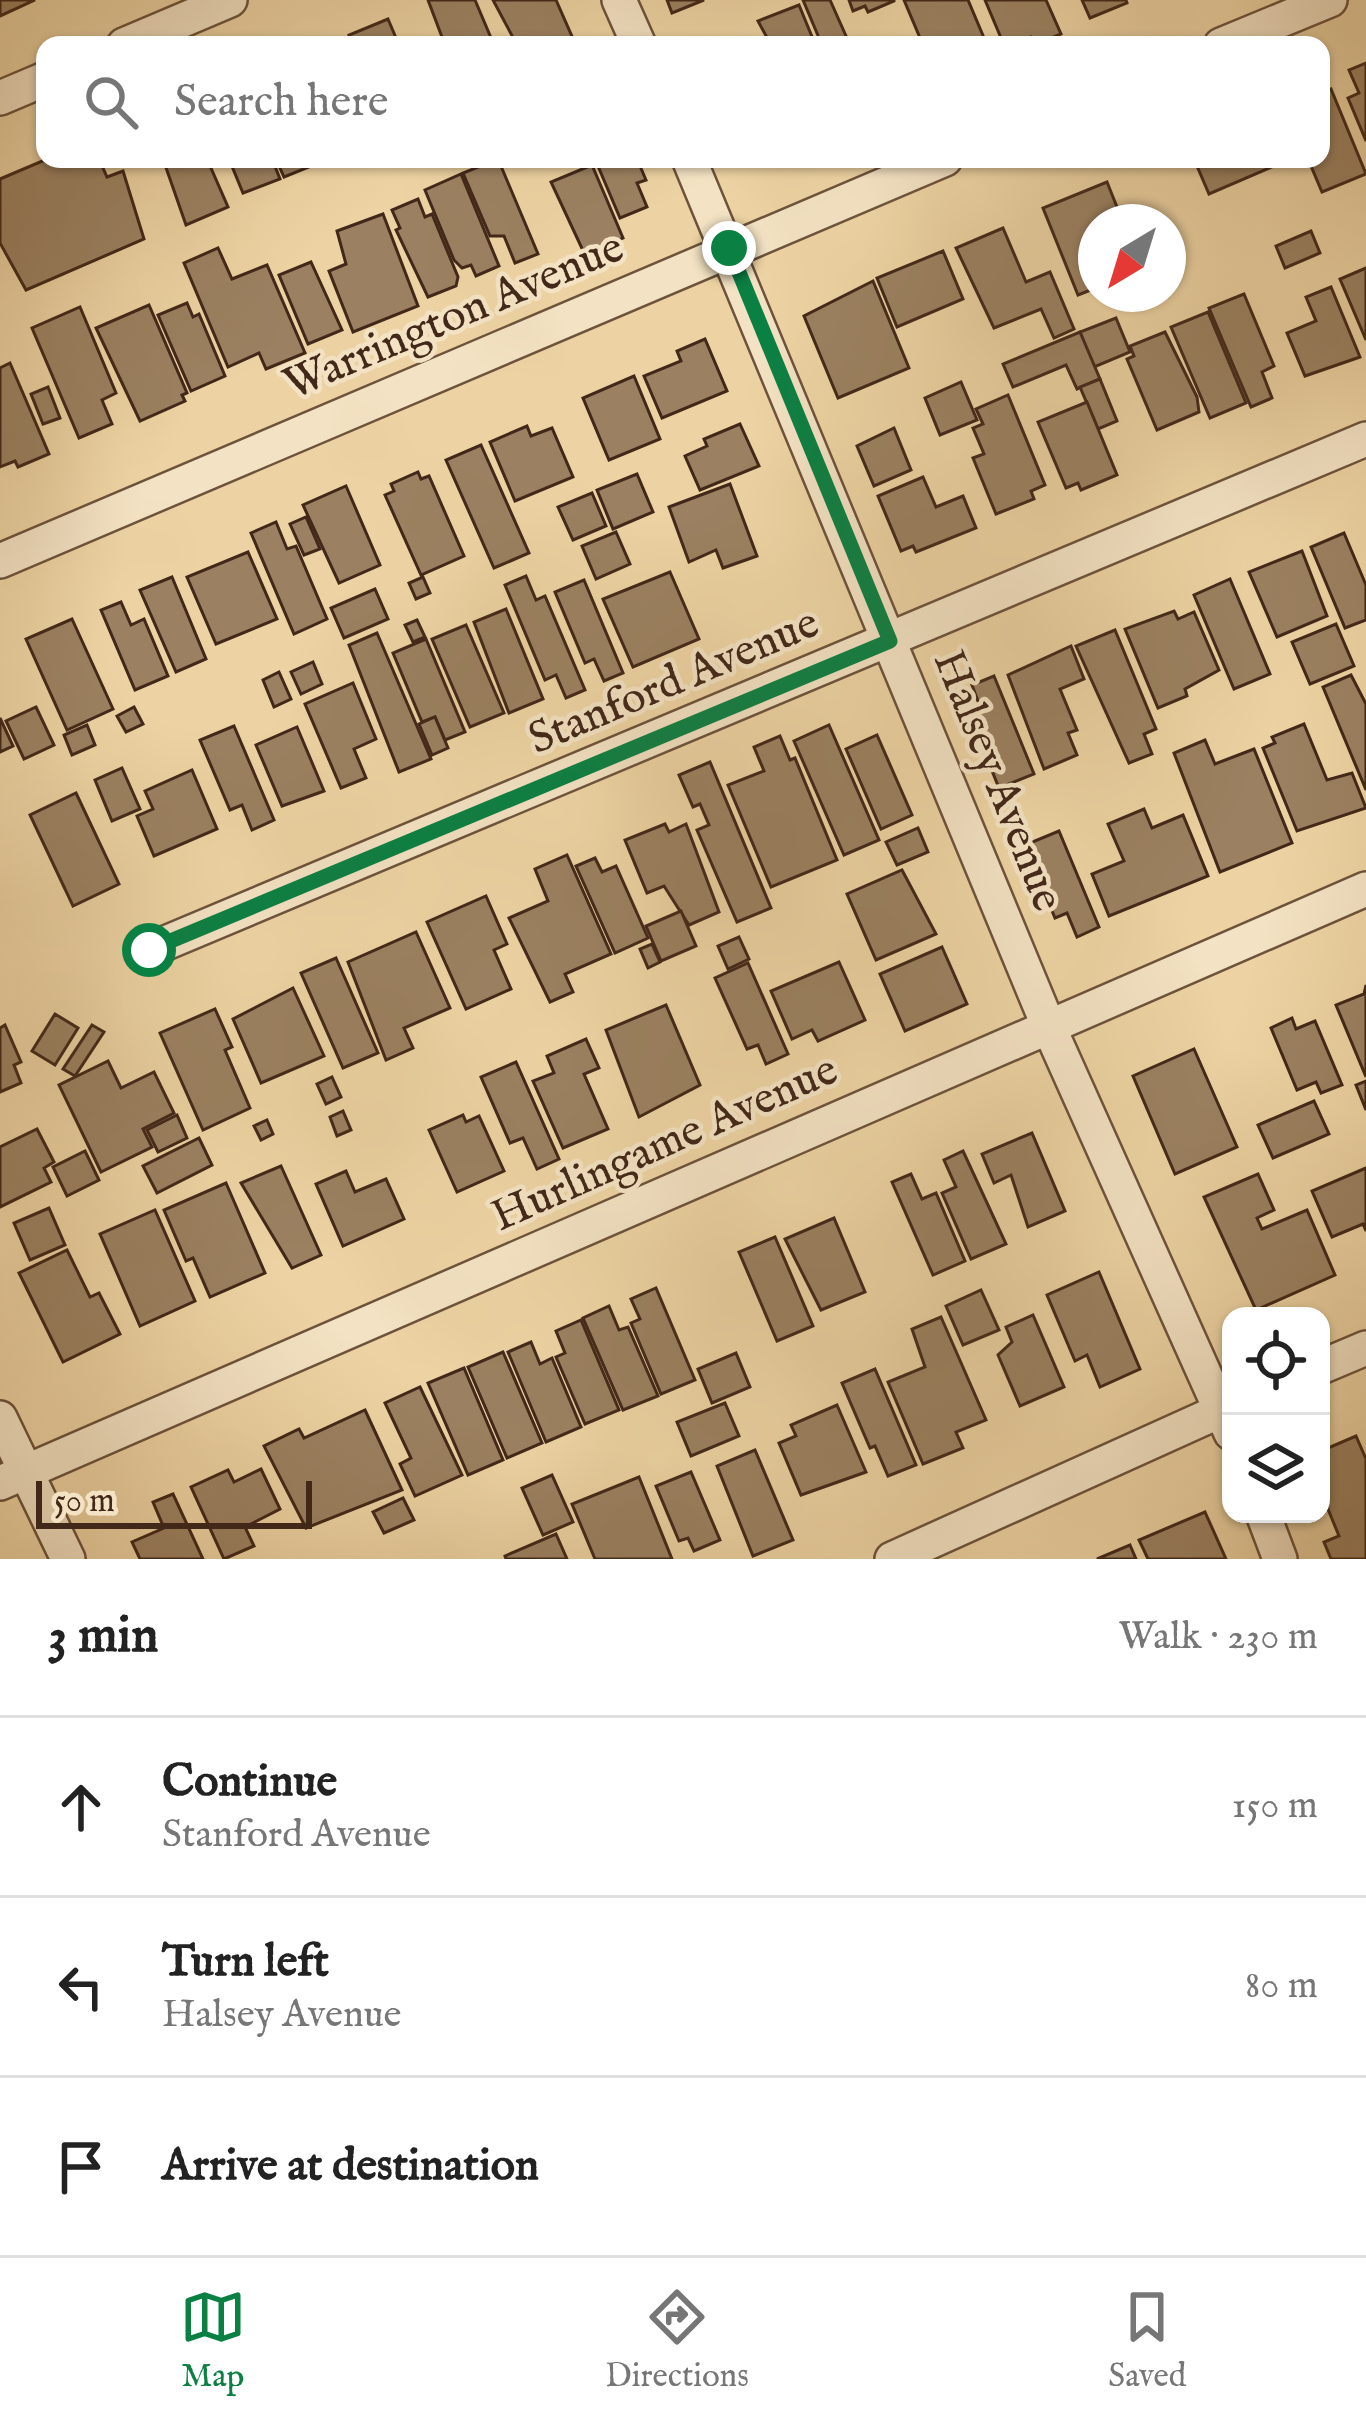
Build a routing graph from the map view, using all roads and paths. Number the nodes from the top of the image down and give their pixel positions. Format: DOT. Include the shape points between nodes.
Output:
graph roads {
  1 [pos="230,0"];
  2 [pos="619,0"];
  3 [pos="1330,0"];
  4 [pos="145,36"];
  5 [pos="635,36"];
  6 [pos="1243,36"];
  7 [pos="36,83"];
  8 [pos="0,98"];
  9 [pos="693,168"];
  10 [pos="923,168"];
  11 [pos="729,248"];
  12 [pos="1366,439"];
  13 [pos="0,561"];
  14 [pos="890,641"];
  15 [pos="1366,889"];
  16 [pos="149,950"];
  17 [pos="1048,1025"];
  18 [pos="1366,1348"];
  19 [pos="1330,1363"];
  20 [pos="1228,1415"];
  21 [pos="0,1418"];
  22 [pos="1222,1419"];
  23 [pos="13,1477"];
  24 [pos="1266,1523"];
  25 [pos="68,1559"];
  26 [pos="892,1559"];
  27 [pos="1280,1559"];
  1 -- 4 [label="street"];
  2 -- 5 [label="street"];
  3 -- 6 [label="street"];
  7 -- 8 [label="street"];
  9 -- 11 [label="street, Halsey Avenue"];
  10 -- 11 [label="street, Warrington Avenue"];
  11 -- 13 [label="street, Warrington Avenue"];
  11 -- 14 [label="street, Halsey Avenue"];
  12 -- 14 [label="street, Stanford Avenue"];
  14 -- 16 [label="street, Stanford Avenue"];
  14 -- 17 [label="street, Halsey Avenue"];
  15 -- 17 [label="street, Hurlingame Avenue"];
  17 -- 20 [label="street, Halsey Avenue"];
  17 -- 23 [label="street, Hurlingame Avenue"];
  18 -- 19 [label="street"];
  21 -- 23 [label="street"];
  22 -- 26 [label="street"];
  23 -- 25 [label="street"];
  24 -- 27 [label="street"];
}
